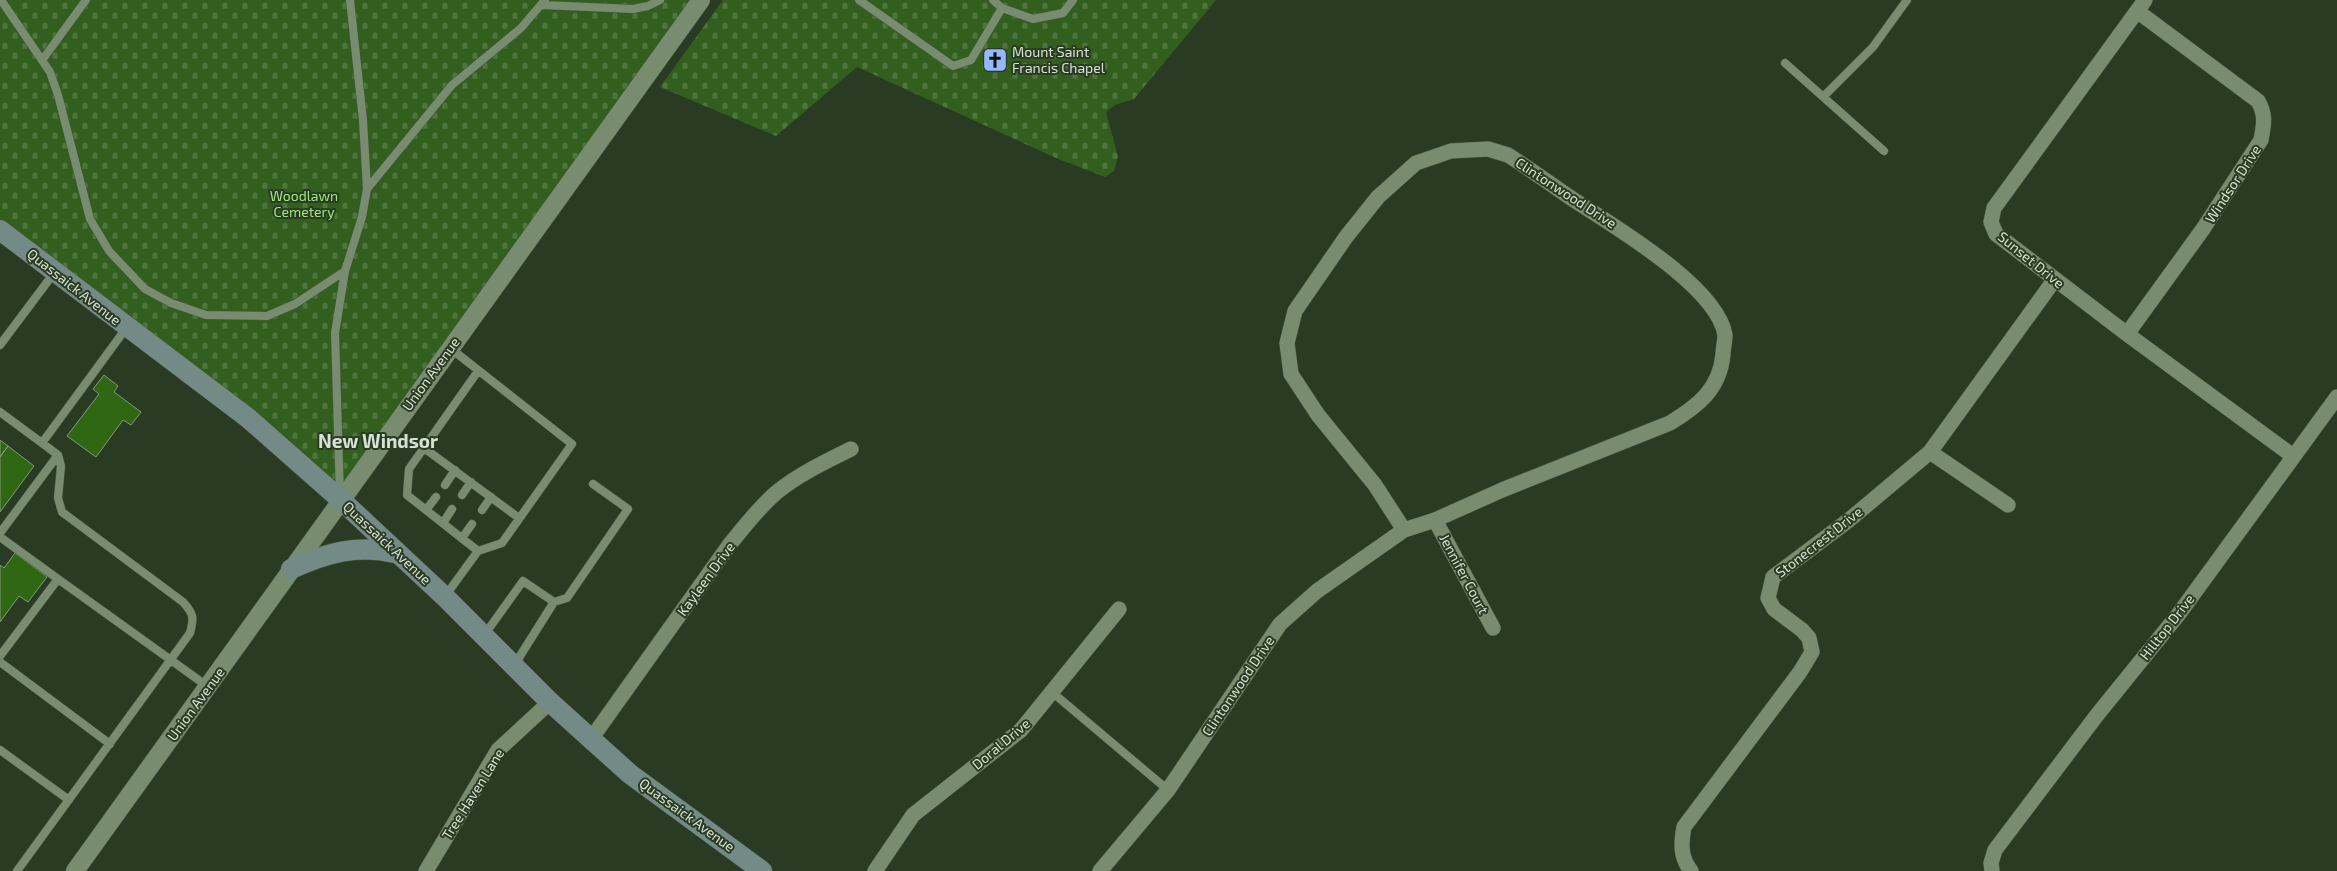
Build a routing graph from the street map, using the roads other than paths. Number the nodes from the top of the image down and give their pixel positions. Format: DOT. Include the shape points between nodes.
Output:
graph roads {
  1 [pos="1,0"];
  2 [pos="86,0"];
  3 [pos="350,0"];
  4 [pos="660,0"];
  5 [pos="701,0"];
  6 [pos="859,0"];
  7 [pos="993,0"];
  8 [pos="1073,0"];
  9 [pos="1907,0"];
  10 [pos="544,2"];
  11 [pos="2141,5"];
  12 [pos="1002,8"];
  13 [pos="43,59"];
  14 [pos="1785,63"];
  15 [pos="1824,96"];
  16 [pos="1884,151"];
  17 [pos="367,189"];
  18 [pos="0,230"];
  19 [pos="345,271"];
  20 [pos="55,272"];
  21 [pos="2055,279"];
  22 [pos="127,327"];
  23 [pos="2127,334"];
  24 [pos="0,345"];
  25 [pos="450,348"];
  26 [pos="478,371"];
  27 [pos="2337,397"];
  28 [pos="0,412"];
  29 [pos="42,443"];
  30 [pos="424,448"];
  31 [pos="851,449"];
  32 [pos="1930,452"];
  33 [pos="58,454"];
  34 [pos="2293,456"];
  35 [pos="454,470"];
  36 [pos="471,482"];
  37 [pos="445,484"];
  38 [pos="593,484"];
  39 [pos="462,495"];
  40 [pos="436,497"];
  41 [pos="491,498"];
  42 [pos="340,499"];
  43 [pos="2008,505"];
  44 [pos="452,509"];
  45 [pos="426,510"];
  46 [pos="482,510"];
  47 [pos="519,518"];
  48 [pos="1434,520"];
  49 [pos="443,523"];
  50 [pos="472,524"];
  51 [pos="1404,530"];
  52 [pos="0,533"];
  53 [pos="0,537"];
  54 [pos="462,538"];
  55 [pos="478,551"];
  56 [pos="396,553"];
  57 [pos="292,569"];
  58 [pos="58,579"];
  59 [pos="444,597"];
  60 [pos="554,602"];
  61 [pos="1120,609"];
  62 [pos="1493,628"];
  63 [pos="484,636"];
  64 [pos="0,656"];
  65 [pos="171,660"];
  66 [pos="0,662"];
  67 [pos="514,666"];
  68 [pos="208,687"];
  69 [pos="1053,693"];
  70 [pos="550,702"];
  71 [pos="591,739"];
  72 [pos="110,744"];
  73 [pos="0,750"];
  74 [pos="1168,790"];
  75 [pos="69,800"];
  76 [pos="750,867"];
  77 [pos="17,871"];
  78 [pos="75,871"];
  79 [pos="426,871"];
  80 [pos="875,871"];
  81 [pos="1100,871"];
  82 [pos="1691,871"];
  83 [pos="1992,871"];
  1 -- 13 [label="lane"];
  2 -- 13 [label="lane"];
  3 -- 17 [label="lane"];
  4 -- 10 [label="lane" via="633,9"];
  5 -- 25 [label="street, Union Avenue"];
  6 -- 12 [label="lane" via="953,66 971,60"];
  7 -- 12 [label="lane"];
  8 -- 12 [label="lane" via="1063,13 1033,19"];
  9 -- 15 [label="lane" via="1874,47"];
  10 -- 17 [label="lane" via="521,28 452,85"];
  11 -- 21 [label="street, Sunset Drive" via="1994,208 1991,222 1996,234"];
  11 -- 23 [label="street, Windsor Drive" via="2258,101 2265,124 2262,140 2204,229"];
  13 -- 19 [label="lane" via="58,95 90,218 109,251 144,288 171,303 206,315 267,316 295,304"];
  14 -- 15 [label="lane"];
  15 -- 16 [label="lane"];
  17 -- 19 [label="lane"];
  18 -- 20 [label="main road, Quassaick Avenue"];
  19 -- 42 [label="lane" via="335,333"];
  20 -- 22 [label="main road, Quassaick Avenue"];
  20 -- 24 [label="lane"];
  21 -- 23 [label="street, Sunset Drive"];
  21 -- 32 [label="street, Stonecrest Drive"];
  22 -- 29 [label="lane"];
  22 -- 42 [label="main road, Quassaick Avenue" via="248,418"];
  23 -- 34 [label="street, Sunset Drive"];
  25 -- 26 [label="lane"];
  25 -- 42 [label="street, Union Avenue"];
  26 -- 30 [label="lane"];
  26 -- 47 [label="lane" via="572,444"];
  27 -- 34 [label="street, Hilltop Drive"];
  28 -- 29 [label="lane"];
  29 -- 33 [label="lane"];
  30 -- 35 [label="lane"];
  30 -- 45 [label="lane" via="409,469 407,495"];
  31 -- 71 [label="street, Kayleen Drive" via="801,474 776,493 753,517 730,544"];
  32 -- 43 [label="street"];
  32 -- 82 [label="street, Stonecrest Drive" via="1849,520 1773,577 1768,598 1774,608 1809,638 1812,652 1684,827 1681,843 1684,862"];
  33 -- 52 [label="lane"];
  33 -- 65 [label="lane" via="61,466 58,498 62,512 192,612 190,633"];
  34 -- 83 [label="street, Hilltop Drive" via="2178,615 2097,715 1993,854"];
  35 -- 36 [label="lane"];
  35 -- 37 [label="lane"];
  36 -- 39 [label="lane"];
  36 -- 41 [label="lane"];
  38 -- 60 [label="lane" via="628,509 568,598"];
  40 -- 45 [label="lane"];
  41 -- 46 [label="lane"];
  41 -- 47 [label="lane"];
  42 -- 56 [label="main road, Quassaick Avenue"];
  42 -- 57 [label="street, Union Avenue"];
  44 -- 49 [label="lane"];
  45 -- 49 [label="lane"];
  47 -- 55 [label="lane" via="502,543"];
  48 -- 51 [label="street, Clintonwood Drive"];
  48 -- 51 [label="street, Clintonwood Drive" via="1670,423 1708,395 1722,371 1724,335 1708,302 1687,281 1614,224 1508,155 1488,148 1451,151 1416,163 1378,197 1295,311 1287,343 1292,374 1318,415 1375,485"];
  48 -- 62 [label="street, Jennifer Court"];
  49 -- 54 [label="lane"];
  50 -- 54 [label="lane"];
  51 -- 74 [label="street, Clintonwood Drive" via="1317,591 1280,624"];
  53 -- 58 [label="lane"];
  54 -- 55 [label="lane"];
  55 -- 59 [label="lane"];
  56 -- 57 [label="main road" via="365,548 347,550 318,557"];
  56 -- 59 [label="main road, Quassaick Avenue"];
  57 -- 68 [label="street, Union Avenue"];
  58 -- 64 [label="lane"];
  58 -- 65 [label="lane"];
  59 -- 63 [label="main road, Quassaick Avenue"];
  60 -- 63 [label="lane" via="523,581"];
  60 -- 67 [label="lane"];
  61 -- 69 [label="street, Doral Drive"];
  63 -- 67 [label="main road, Quassaick Avenue"];
  65 -- 68 [label="lane"];
  65 -- 72 [label="lane"];
  66 -- 72 [label="lane"];
  67 -- 70 [label="main road, Quassaick Avenue"];
  68 -- 78 [label="street, Union Avenue"];
  69 -- 74 [label="lane"];
  69 -- 80 [label="street, Doral Drive" via="1022,730 913,815"];
  70 -- 71 [label="main road, Quassaick Avenue"];
  70 -- 79 [label="street, Tree Haven Lane" via="498,750"];
  71 -- 76 [label="main road, Quassaick Avenue" via="630,774"];
  72 -- 75 [label="lane"];
  73 -- 75 [label="lane"];
  74 -- 81 [label="street, Clintonwood Drive"];
  75 -- 77 [label="lane"];
}
